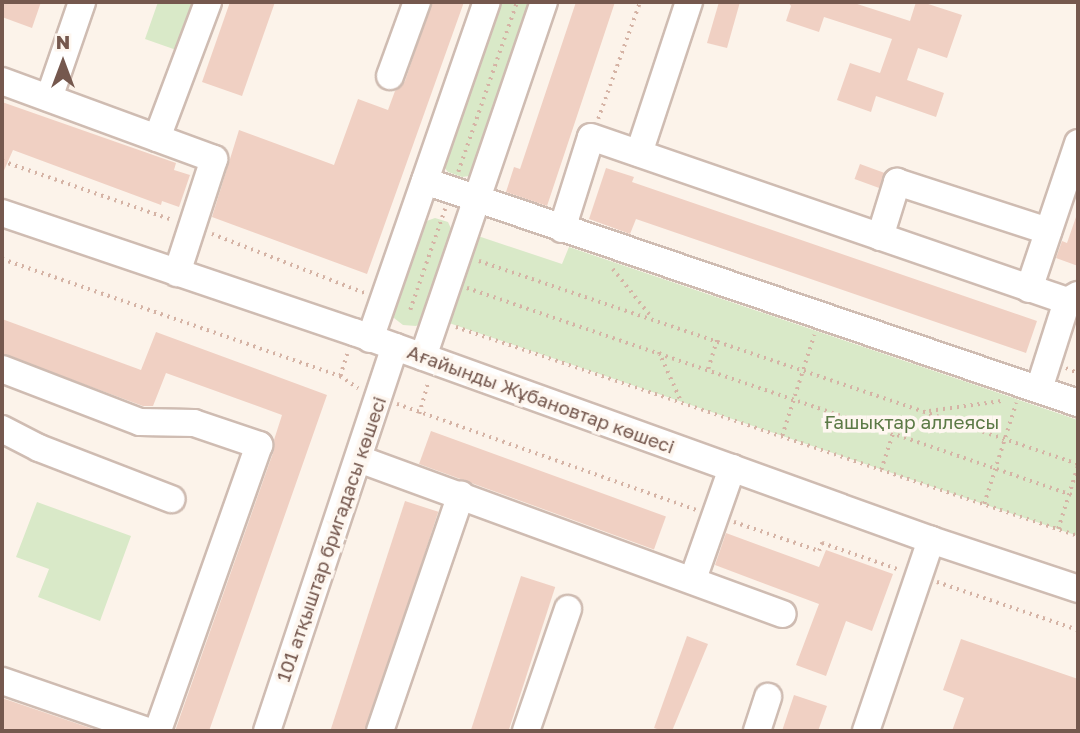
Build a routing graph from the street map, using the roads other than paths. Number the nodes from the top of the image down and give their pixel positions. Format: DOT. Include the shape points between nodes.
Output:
graph roads {
  1 [pos="82,2"];
  2 [pos="208,2"];
  3 [pos="417,2"];
  4 [pos="487,2"];
  5 [pos="544,2"];
  6 [pos="689,2"];
  7 [pos="390,76"];
  8 [pos="2,82"];
  9 [pos="49,98"];
  10 [pos="157,138"];
  11 [pos="1078,143"];
  12 [pos="639,153"];
  13 [pos="425,180"];
  14 [pos="477,199"];
  15 [pos="2,213"];
  16 [pos="562,229"];
  17 [pos="1048,231"];
  18 [pos="880,237"];
  19 [pos="177,273"];
  20 [pos="1029,289"];
  21 [pos="1072,298"];
  22 [pos="383,343"];
  23 [pos="423,357"];
  24 [pos="2,369"];
  25 [pos="1039,389"];
  26 [pos="1078,403"];
  27 [pos="2,429"];
  28 [pos="359,458"];
  29 [pos="732,468"];
  30 [pos="461,495"];
  31 [pos="171,499"];
  32 [pos="931,540"];
  33 [pos="693,579"];
  34 [pos="1078,589"];
  35 [pos="568,609"];
  36 [pos="782,614"];
  37 [pos="2,681"];
  38 [pos="768,697"];
  39 [pos="147,731"];
  40 [pos="158,731"];
  41 [pos="267,731"];
  42 [pos="380,731"];
  43 [pos="526,731"];
  44 [pos="757,731"];
  45 [pos="866,731"];
  1 -- 9 [label="street"];
  2 -- 10 [label="street"];
  3 -- 7 [label="street"];
  4 -- 13 [label="street, 101 атқыштар бригадасы көшесі"];
  5 -- 14 [label="street"];
  6 -- 12 [label="street"];
  8 -- 9 [label="street"];
  9 -- 10 [label="street"];
  10 -- 19 [label="street" via="214,159"];
  11 -- 17 [label="street"];
  12 -- 16 [label="street" via="591,137"];
  12 -- 18 [label="street"];
  13 -- 14 [label="street"];
  13 -- 22 [label="street, 101 атқыштар бригадасы көшесі" via="397,262"];
  14 -- 16 [label="street"];
  14 -- 23 [label="street" via="455,284"];
  15 -- 19 [label="street, Ағайынды Жұбановтар көшесі"];
  16 -- 25 [label="street"];
  17 -- 18 [label="street" via="897,182"];
  17 -- 20 [label="street"];
  18 -- 20 [label="street"];
  19 -- 22 [label="street, Ағайынды Жұбановтар көшесі"];
  20 -- 21 [label="street"];
  21 -- 25 [label="street"];
  22 -- 23 [label="street, Ағайынды Жұбановтар көшесі"];
  22 -- 28 [label="street, 101 атқыштар бригадасы көшесі"];
  23 -- 29 [label="street, Ағайынды Жұбановтар көшесі"];
  24 -- 40 [label="street" via="140,422 194,423 259,445"];
  25 -- 26 [label="street"];
  27 -- 31 [label="street"];
  28 -- 30 [label="street"];
  28 -- 41 [label="street, 101 атқыштар бригадасы көшесі"];
  29 -- 32 [label="street, Ағайынды Жұбановтар көшесі"];
  29 -- 33 [label="street"];
  30 -- 33 [label="street"];
  30 -- 42 [label="street"];
  32 -- 34 [label="street, Ағайынды Жұбановтар көшесі"];
  32 -- 45 [label="street"];
  33 -- 36 [label="street"];
  35 -- 43 [label="street"];
  37 -- 39 [label="street"];
  38 -- 44 [label="street"];
}
